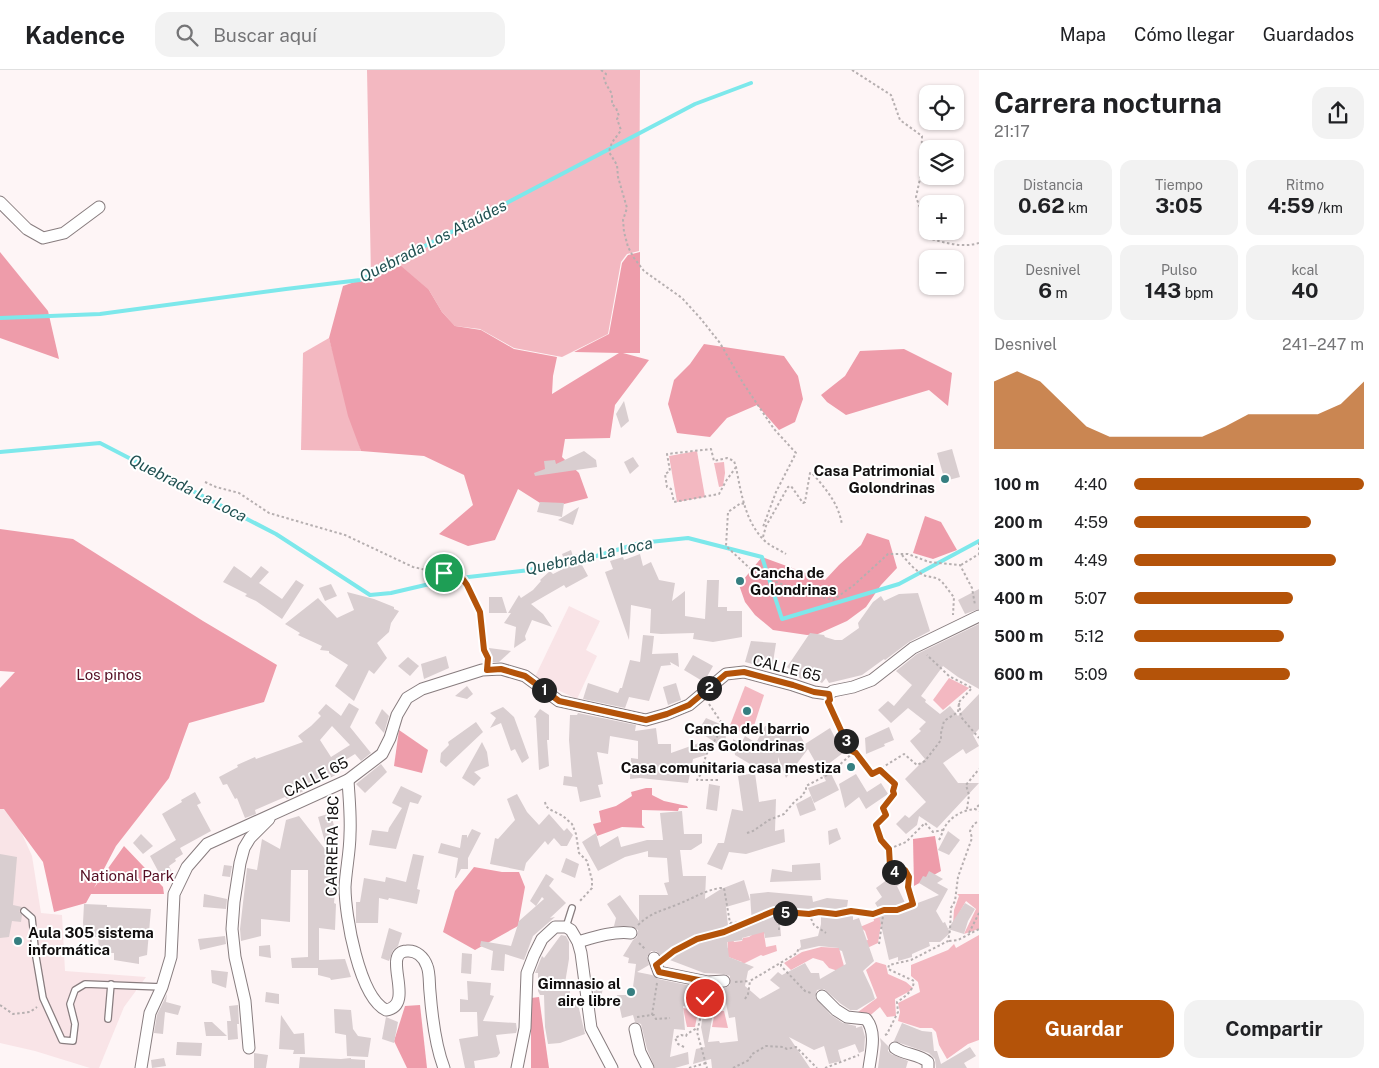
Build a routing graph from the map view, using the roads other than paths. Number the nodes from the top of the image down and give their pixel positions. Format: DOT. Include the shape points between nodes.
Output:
graph roads {
  1 [pos="0,202"];
  2 [pos="99,207"];
  3 [pos="978,616"];
  4 [pos="348,780"];
  5 [pos="272,815"];
  6 [pos="572,908"];
  7 [pos="24,911"];
  8 [pos="566,927"];
  9 [pos="630,933"];
  10 [pos="578,942"];
  11 [pos="655,961"];
  12 [pos="724,981"];
  13 [pos="112,984"];
  14 [pos="162,987"];
  15 [pos="822,996"];
  16 [pos="108,1018"];
  17 [pos="636,1030"];
  18 [pos="250,1048"];
  19 [pos="895,1048"];
  20 [pos="141,1068"];
  21 [pos="444,1068"];
  22 [pos="517,1068"];
  23 [pos="612,1068"];
  24 [pos="648,1068"];
  25 [pos="869,1068"];
  26 [pos="928,1068"];
  1 -- 2 [label="street" via="26,228 43,238 64,233"];
  3 -- 4 [label="street, CALLE 65" via="918,646 872,680 853,688 829,694 744,672 726,674 689,705 646,720 559,701 525,676 501,669 487,670 422,689 407,698 382,754"];
  4 -- 5 [label="street, CALLE 65"];
  4 -- 21 [label="street, CARRERA 18C" via="350,834 345,886 354,953 360,973 377,1004 386,1010 396,1007 400,997 396,962 401,952 411,951 422,956 428,966 432,1014"];
  5 -- 14 [label="street, CALLE 65" via="207,844 187,867 174,894 171,957"];
  5 -- 18 [label="street" via="244,848 234,902 235,957 245,1002"];
  6 -- 8 [label="lane"];
  7 -- 13 [label="lane" via="32,918 44,1001 62,1040 73,1041 75,1024 70,1004 75,990 85,984"];
  8 -- 10 [label="street"];
  8 -- 22 [label="street" via="555,927 542,939 527,973 525,1028"];
  9 -- 10 [label="street" via="606,934"];
  10 -- 23 [label="street" via="591,1028"];
  11 -- 12 [label="street" via="659,972 708,982"];
  13 -- 14 [label="lane"];
  13 -- 16 [label="lane"];
  14 -- 20 [label="street" via="150,1013"];
  15 -- 25 [label="street" via="847,1017 866,1019 873,1031"];
  17 -- 24 [label="street" via="640,1052"];
  19 -- 26 [label="street" via="923,1058 928,1062"];
}
